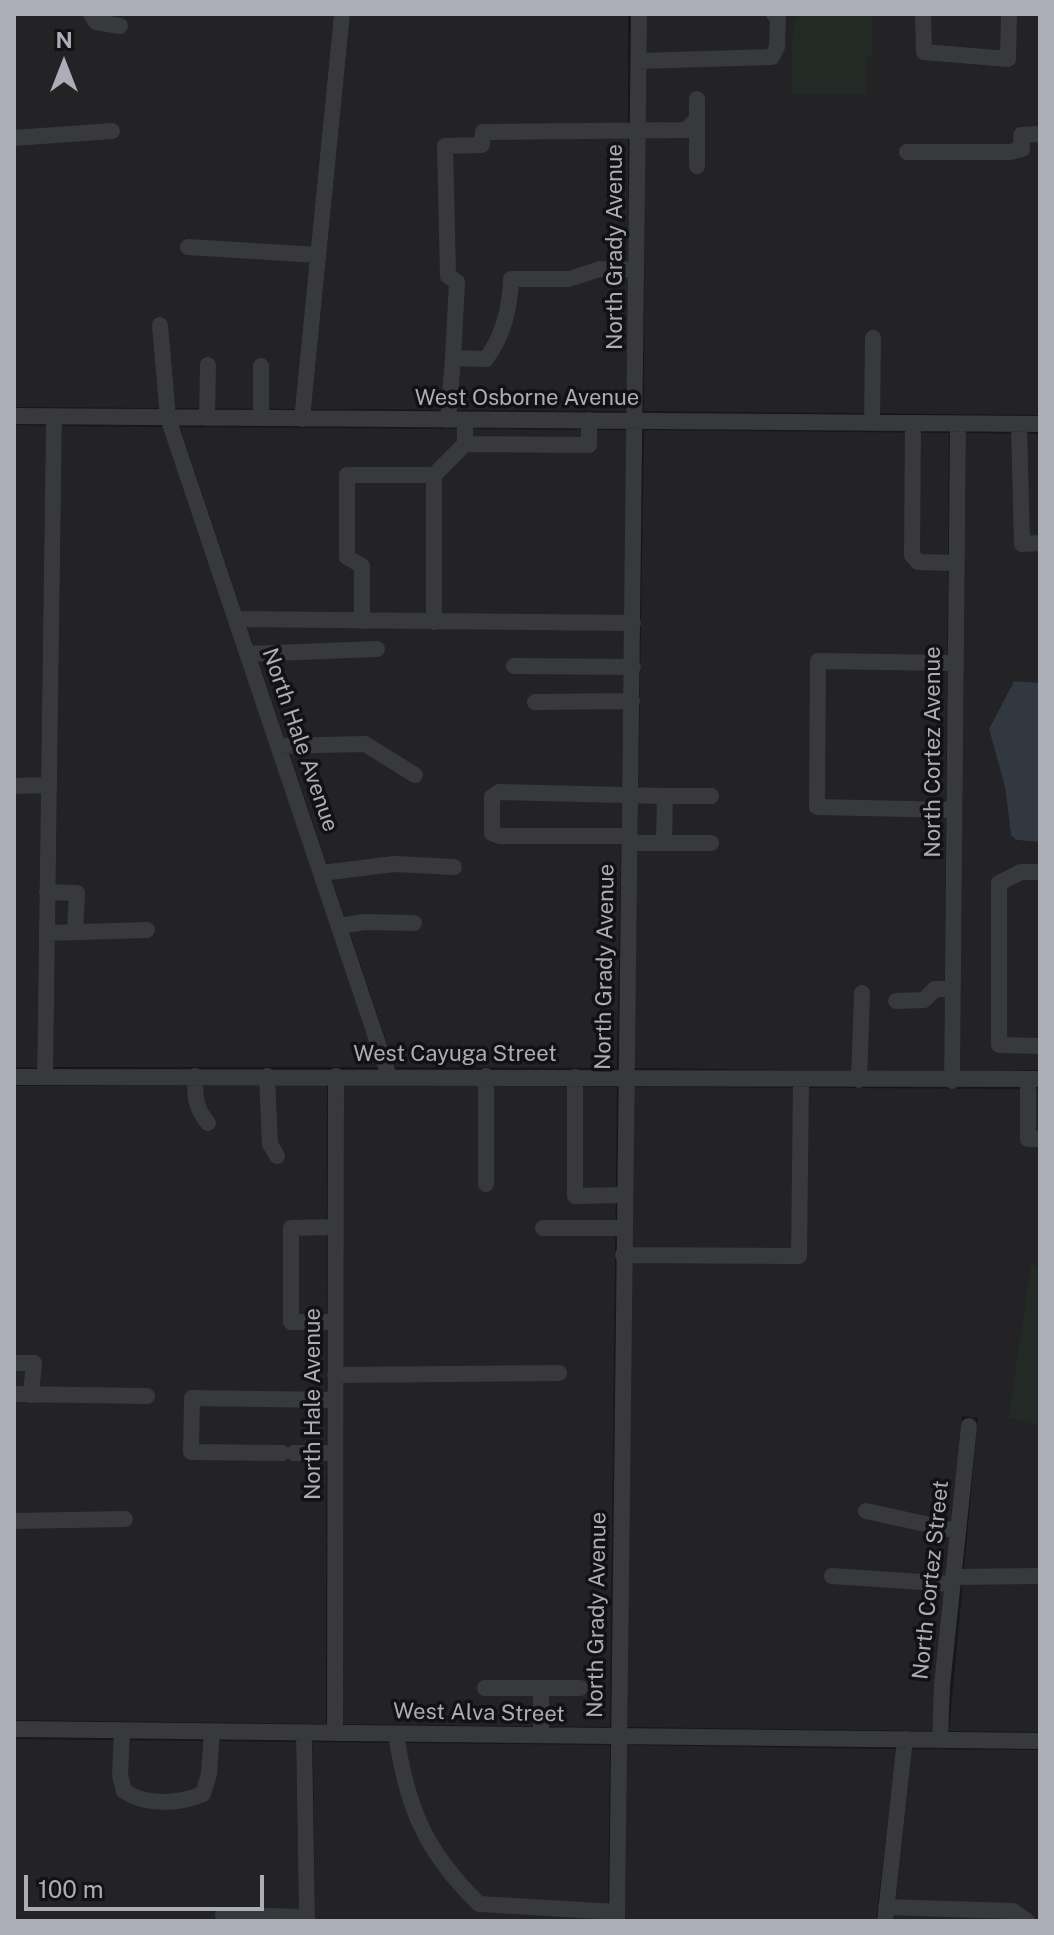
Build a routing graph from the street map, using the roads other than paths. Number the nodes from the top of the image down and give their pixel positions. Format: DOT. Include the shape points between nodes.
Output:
graph roads {
  1 [pos="91,14"];
  2 [pos="342,14"];
  3 [pos="639,14"];
  4 [pos="774,14"];
  5 [pos="923,14"];
  6 [pos="1009,14"];
  7 [pos="120,26"];
  8 [pos="639,61"];
  9 [pos="697,99"];
  10 [pos="697,119"];
  11 [pos="638,130"];
  12 [pos="112,131"];
  13 [pos="1040,134"];
  14 [pos="14,138"];
  15 [pos="907,152"];
  16 [pos="697,166"];
  17 [pos="188,247"];
  18 [pos="318,255"];
  19 [pos="636,270"];
  20 [pos="160,325"];
  21 [pos="873,338"];
  22 [pos="453,358"];
  23 [pos="208,365"];
  24 [pos="261,366"];
  25 [pos="14,416"];
  26 [pos="54,417"];
  27 [pos="168,418"];
  28 [pos="207,418"];
  29 [pos="261,418"];
  30 [pos="302,419"];
  31 [pos="457,420"];
  32 [pos="589,420"];
  33 [pos="636,421"];
  34 [pos="872,423"];
  35 [pos="913,423"];
  36 [pos="958,424"];
  37 [pos="1019,424"];
  38 [pos="1040,424"];
  39 [pos="465,444"];
  40 [pos="434,475"];
  41 [pos="1040,543"];
  42 [pos="956,563"];
  43 [pos="236,619"];
  44 [pos="362,621"];
  45 [pos="434,622"];
  46 [pos="633,623"];
  47 [pos="377,649"];
  48 [pos="248,654"];
  49 [pos="955,663"];
  50 [pos="514,666"];
  51 [pos="633,667"];
  52 [pos="632,701"];
  53 [pos="535,702"];
  54 [pos="279,746"];
  55 [pos="415,775"];
  56 [pos="49,785"];
  57 [pos="14,786"];
  58 [pos="630,794"];
  59 [pos="665,796"];
  60 [pos="711,796"];
  61 [pos="954,810"];
  62 [pos="630,840"];
  63 [pos="664,843"];
  64 [pos="711,843"];
  65 [pos="454,867"];
  66 [pos="1040,872"];
  67 [pos="322,873"];
  68 [pos="47,892"];
  69 [pos="414,923"];
  70 [pos="339,926"];
  71 [pos="147,930"];
  72 [pos="75,932"];
  73 [pos="47,933"];
  74 [pos="953,989"];
  75 [pos="862,993"];
  76 [pos="896,1001"];
  77 [pos="1040,1046"];
  78 [pos="195,1076"];
  79 [pos="267,1076"];
  80 [pos="336,1076"];
  81 [pos="389,1076"];
  82 [pos="486,1076"];
  83 [pos="14,1077"];
  84 [pos="45,1077"];
  85 [pos="575,1077"];
  86 [pos="625,1078"];
  87 [pos="1034,1079"];
  88 [pos="801,1080"];
  89 [pos="859,1080"];
  90 [pos="952,1081"];
  91 [pos="208,1123"];
  92 [pos="1040,1139"];
  93 [pos="277,1156"];
  94 [pos="486,1184"];
  95 [pos="624,1195"];
  96 [pos="335,1227"];
  97 [pos="543,1228"];
  98 [pos="624,1228"];
  99 [pos="623,1255"];
  100 [pos="335,1322"];
  101 [pos="14,1363"];
  102 [pos="559,1373"];
  103 [pos="335,1375"];
  104 [pos="14,1394"];
  105 [pos="31,1395"];
  106 [pos="147,1396"];
  107 [pos="335,1400"];
  108 [pos="969,1426"];
  109 [pos="335,1453"];
  110 [pos="866,1511"];
  111 [pos="125,1519"];
  112 [pos="14,1521"];
  113 [pos="958,1531"];
  114 [pos="832,1576"];
  115 [pos="1040,1576"];
  116 [pos="953,1581"];
  117 [pos="485,1688"];
  118 [pos="541,1688"];
  119 [pos="580,1688"];
  120 [pos="14,1729"];
  121 [pos="122,1731"];
  122 [pos="212,1732"];
  123 [pos="304,1733"];
  124 [pos="335,1733"];
  125 [pos="396,1734"];
  126 [pos="541,1735"];
  127 [pos="618,1736"];
  128 [pos="905,1739"];
  129 [pos="940,1740"];
  130 [pos="1040,1741"];
  131 [pos="885,1914"];
  132 [pos="223,1915"];
  133 [pos="617,1916"];
  134 [pos="307,1919"];
  135 [pos="1027,1921"];
  1 -- 7 [label="street" via="96,22"];
  2 -- 18 [label="street"];
  3 -- 8 [label="street, North Grady Avenue"];
  4 -- 8 [label="street" via="778,34 772,57"];
  5 -- 6 [label="street" via="924,52 1008,59"];
  8 -- 11 [label="street, North Grady Avenue"];
  9 -- 10 [label="street"];
  10 -- 11 [label="street" via="686,130"];
  10 -- 16 [label="street"];
  11 -- 19 [label="street, North Grady Avenue"];
  11 -- 22 [label="street" via="483,132 482,145 445,146 448,276 457,282"];
  12 -- 14 [label="street"];
  13 -- 15 [label="street" via="1021,135 1022,149 1010,152"];
  17 -- 18 [label="street"];
  18 -- 30 [label="street"];
  19 -- 22 [label="street" via="600,269 569,279 511,279 510,304 498,342 486,359"];
  19 -- 33 [label="street, North Grady Avenue"];
  20 -- 27 [label="street, North Hale Avenue"];
  21 -- 34 [label="street"];
  22 -- 31 [label="street"];
  23 -- 28 [label="street"];
  24 -- 29 [label="street"];
  25 -- 26 [label="street, West Osborne Avenue"];
  26 -- 27 [label="street, West Osborne Avenue"];
  26 -- 56 [label="street"];
  27 -- 28 [label="street, West Osborne Avenue"];
  27 -- 43 [label="street, North Hale Avenue"];
  28 -- 29 [label="street, West Osborne Avenue"];
  29 -- 30 [label="street, West Osborne Avenue"];
  30 -- 31 [label="street, West Osborne Avenue"];
  31 -- 32 [label="street, West Osborne Avenue"];
  31 -- 39 [label="street"];
  32 -- 33 [label="street, West Osborne Avenue"];
  32 -- 39 [label="street" via="589,445"];
  33 -- 34 [label="street, West Osborne Avenue"];
  33 -- 46 [label="street, North Grady Avenue"];
  34 -- 35 [label="street, West Osborne Avenue"];
  35 -- 36 [label="street, West Osborne Avenue"];
  35 -- 42 [label="street" via="912,555 918,562"];
  36 -- 37 [label="street, West Osborne Avenue"];
  36 -- 42 [label="street, North Cortez Avenue"];
  37 -- 38 [label="street, West Osborne Avenue"];
  37 -- 41 [label="street" via="1022,544"];
  39 -- 40 [label="street"];
  40 -- 44 [label="street" via="347,475 347,557 362,566"];
  40 -- 45 [label="street"];
  42 -- 49 [label="street, North Cortez Avenue"];
  43 -- 44 [label="street"];
  43 -- 48 [label="street, North Hale Avenue"];
  44 -- 45 [label="street"];
  45 -- 46 [label="street"];
  46 -- 51 [label="street, North Grady Avenue"];
  47 -- 48 [label="street"];
  48 -- 54 [label="street, North Hale Avenue"];
  49 -- 61 [label="street, North Cortez Avenue"];
  49 -- 61 [label="street" via="818,661 817,807"];
  50 -- 51 [label="street"];
  51 -- 52 [label="street, North Grady Avenue"];
  52 -- 53 [label="street"];
  52 -- 58 [label="street, North Grady Avenue"];
  54 -- 55 [label="street" via="365,744"];
  54 -- 67 [label="street, North Hale Avenue"];
  56 -- 57 [label="street"];
  56 -- 68 [label="street"];
  58 -- 59 [label="street"];
  58 -- 62 [label="street, North Grady Avenue"];
  58 -- 62 [label="street" via="499,792 492,797 492,833 500,836"];
  59 -- 60 [label="street"];
  59 -- 63 [label="street"];
  61 -- 74 [label="street, North Cortez Avenue"];
  62 -- 63 [label="street"];
  62 -- 86 [label="street, North Grady Avenue"];
  63 -- 64 [label="street"];
  65 -- 67 [label="street" via="394,864"];
  66 -- 77 [label="street" via="1021,872 999,883 999,1045"];
  67 -- 70 [label="street, North Hale Avenue"];
  68 -- 72 [label="street" via="77,893"];
  68 -- 73 [label="street"];
  69 -- 70 [label="street"];
  70 -- 81 [label="street, North Hale Avenue"];
  71 -- 72 [label="street"];
  72 -- 73 [label="street"];
  73 -- 84 [label="street"];
  74 -- 76 [label="street" via="935,989 924,1000"];
  74 -- 90 [label="street, North Cortez Avenue"];
  75 -- 89 [label="street"];
  78 -- 79 [label="street, West Cayuga Street"];
  78 -- 84 [label="street, West Cayuga Street"];
  78 -- 91 [label="street" via="195,1100"];
  79 -- 80 [label="street, West Cayuga Street"];
  79 -- 93 [label="street" via="270,1144"];
  80 -- 81 [label="street, West Cayuga Street"];
  80 -- 96 [label="street, North Hale Avenue"];
  81 -- 82 [label="street, West Cayuga Street"];
  82 -- 85 [label="street, West Cayuga Street"];
  82 -- 94 [label="street"];
  83 -- 84 [label="street, West Cayuga Street"];
  85 -- 86 [label="street, West Cayuga Street"];
  85 -- 95 [label="street" via="575,1196"];
  86 -- 88 [label="street, West Cayuga Street"];
  86 -- 95 [label="street, North Grady Avenue"];
  87 -- 90 [label="street, West Cayuga Street"];
  87 -- 92 [label="street" via="1028,1139"];
  88 -- 89 [label="street, West Cayuga Street"];
  88 -- 99 [label="street" via="799,1256"];
  89 -- 90 [label="street, West Cayuga Street"];
  95 -- 98 [label="street, North Grady Avenue"];
  96 -- 100 [label="street, North Hale Avenue"];
  96 -- 100 [label="street" via="291,1228 291,1322"];
  97 -- 98 [label="street"];
  98 -- 99 [label="street, North Grady Avenue"];
  99 -- 127 [label="street, North Grady Avenue"];
  100 -- 103 [label="street, North Hale Avenue"];
  101 -- 105 [label="street" via="34,1363"];
  102 -- 103 [label="street"];
  103 -- 107 [label="street, North Hale Avenue"];
  104 -- 105 [label="street"];
  105 -- 106 [label="street"];
  107 -- 109 [label="street, North Hale Avenue"];
  107 -- 109 [label="street" via="192,1398 191,1452"];
  108 -- 113 [label="street, North Cortez Street"];
  109 -- 124 [label="street, North Hale Avenue"];
  110 -- 113 [label="street"];
  111 -- 112 [label="street"];
  113 -- 116 [label="street, North Cortez Street"];
  114 -- 116 [label="street"];
  115 -- 116 [label="street"];
  116 -- 129 [label="street, North Cortez Street"];
  117 -- 118 [label="street"];
  118 -- 119 [label="street"];
  118 -- 126 [label="street"];
  120 -- 121 [label="street, West Alva Street"];
  121 -- 122 [label="street, West Alva Street"];
  121 -- 122 [label="street" via="124,1791 147,1800 184,1801 203,1794"];
  122 -- 123 [label="street, West Alva Street"];
  123 -- 124 [label="street, West Alva Street"];
  123 -- 134 [label="street"];
  124 -- 125 [label="street, West Alva Street"];
  125 -- 126 [label="street, West Alva Street"];
  125 -- 133 [label="street" via="414,1815 451,1876 479,1904"];
  126 -- 127 [label="street, West Alva Street"];
  127 -- 128 [label="street, West Alva Street"];
  127 -- 133 [label="street, North Grady Avenue"];
  128 -- 129 [label="street, West Alva Street"];
  128 -- 131 [label="street"];
  129 -- 130 [label="street, West Alva Street"];
  131 -- 135 [label="street" via="1013,1911"];
  132 -- 134 [label="street"];
}
